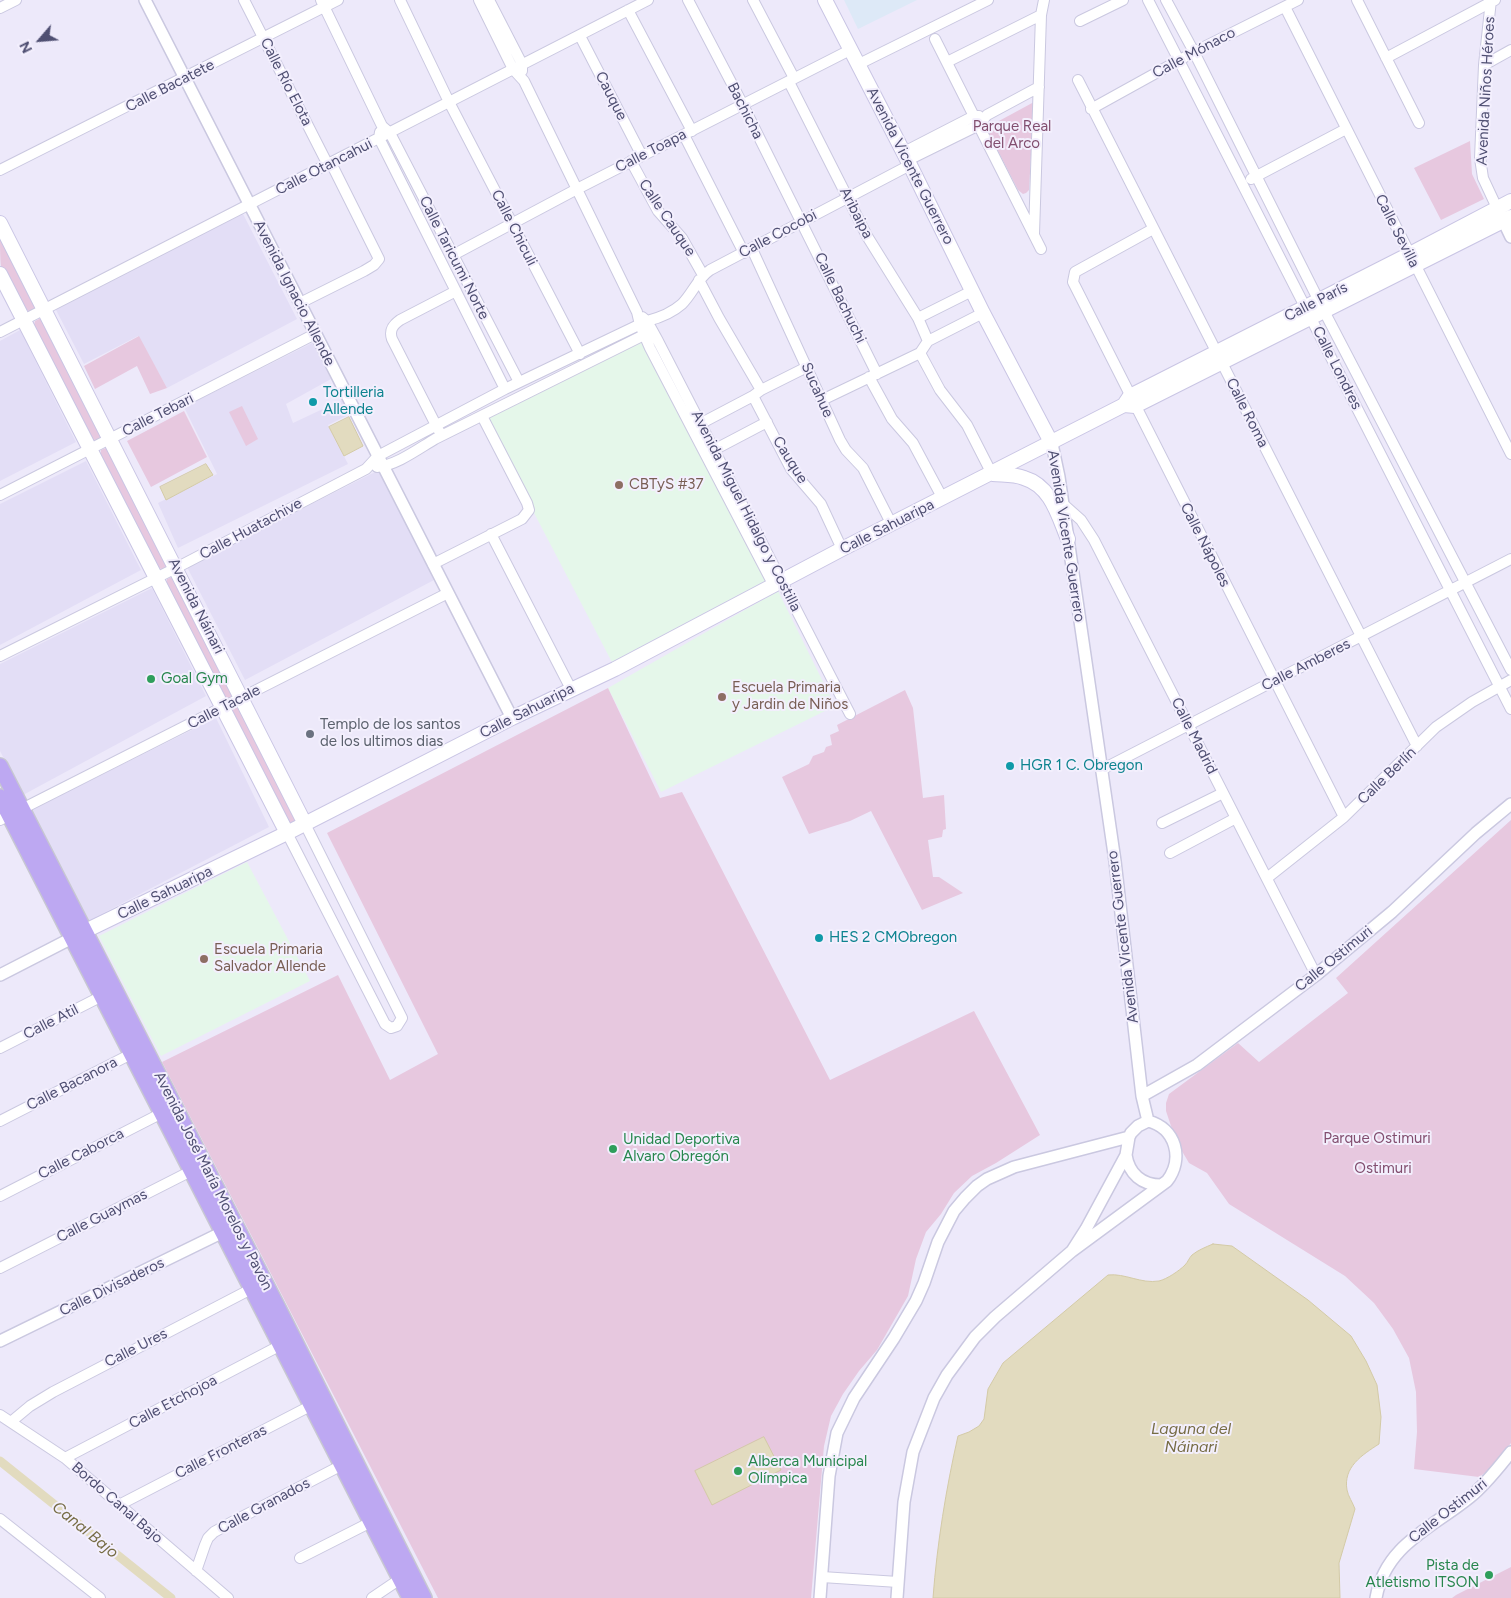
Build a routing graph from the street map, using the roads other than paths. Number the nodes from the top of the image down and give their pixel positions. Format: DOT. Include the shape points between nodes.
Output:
graph roads {
  1 [pos="16,0"];
  2 [pos="145,0"];
  3 [pos="244,0"];
  4 [pos="338,0"];
  5 [pos="400,0"];
  6 [pos="479,0"];
  7 [pos="489,0"];
  8 [pos="648,0"];
  9 [pos="688,0"];
  10 [pos="753,0"];
  11 [pos="825,0"];
  12 [pos="988,0"];
  13 [pos="1044,0"];
  14 [pos="1122,0"];
  15 [pos="1148,0"];
  16 [pos="1166,0"];
  17 [pos="1298,0"];
  18 [pos="1357,0"];
  19 [pos="1493,1"];
  20 [pos="323,3"];
  21 [pos="1285,7"];
  22 [pos="0,8"];
  23 [pos="628,10"];
  24 [pos="1041,15"];
  25 [pos="1080,21"];
  26 [pos="580,36"];
  27 [pos="264,38"];
  28 [pos="935,39"];
  29 [pos="850,50"];
  30 [pos="1511,50"];
  31 [pos="1194,52"];
  32 [pos="1386,58"];
  33 [pos="1179,60"];
  34 [pos="947,62"];
  35 [pos="858,64"];
  36 [pos="1484,65"];
  37 [pos="517,66"];
  38 [pos="185,78"];
  39 [pos="792,80"];
  40 [pos="1078,80"];
  41 [pos="1039,87"];
  42 [pos="449,102"];
  43 [pos="743,105"];
  44 [pos="1091,109"];
  45 [pos="976,121"];
  46 [pos="1419,123"];
  47 [pos="386,129"];
  48 [pos="1346,129"];
  49 [pos="688,133"];
  50 [pos="379,138"];
  51 [pos="642,156"];
  52 [pos="907,159"];
  53 [pos="631,161"];
  54 [pos="330,164"];
  55 [pos="0,170"];
  56 [pos="1256,176"];
  57 [pos="1242,184"];
  58 [pos="577,189"];
  59 [pos="848,198"];
  60 [pos="1511,201"];
  61 [pos="250,205"];
  62 [pos="1504,215"];
  63 [pos="802,222"];
  64 [pos="0,223"];
  65 [pos="512,225"];
  66 [pos="1153,229"];
  67 [pos="1034,235"];
  68 [pos="1511,236"];
  69 [pos="1041,249"];
  70 [pos="748,251"];
  71 [pos="453,255"];
  72 [pos="1412,260"];
  73 [pos="0,274"];
  74 [pos="701,277"];
  75 [pos="456,291"];
  76 [pos="972,291"];
  77 [pos="300,303"];
  78 [pos="1322,306"];
  79 [pos="44,310"];
  80 [pos="1309,312"];
  81 [pos="983,313"];
  82 [pos="659,318"];
  83 [pos="918,318"];
  84 [pos="24,320"];
  85 [pos="643,323"];
  86 [pos="0,332"];
  87 [pos="648,333"];
  88 [pos="315,334"];
  89 [pos="928,341"];
  90 [pos="920,353"];
  91 [pos="580,354"];
  92 [pos="1219,357"];
  93 [pos="807,367"];
  94 [pos="873,376"];
  95 [pos="519,382"];
  96 [pos="504,389"];
  97 [pos="757,393"];
  98 [pos="822,400"];
  99 [pos="1130,402"];
  100 [pos="482,416"];
  101 [pos="767,422"];
  102 [pos="436,425"];
  103 [pos="696,426"];
  104 [pos="442,436"];
  105 [pos="110,439"];
  106 [pos="1052,444"];
  107 [pos="90,450"];
  108 [pos="709,452"];
  109 [pos="1511,454"];
  110 [pos="381,461"];
  111 [pos="992,474"];
  112 [pos="0,496"];
  113 [pos="942,499"];
  114 [pos="1062,504"];
  115 [pos="892,524"];
  116 [pos="491,534"];
  117 [pos="1068,539"];
  118 [pos="842,549"];
  119 [pos="1511,559"];
  120 [pos="433,564"];
  121 [pos="176,568"];
  122 [pos="156,579"];
  123 [pos="1466,582"];
  124 [pos="778,584"];
  125 [pos="1450,591"];
  126 [pos="448,593"];
  127 [pos="1362,637"];
  128 [pos="0,656"];
  129 [pos="1511,670"];
  130 [pos="1511,680"];
  131 [pos="1274,681"];
  132 [pos="1499,685"];
  133 [pos="571,689"];
  134 [pos="242,697"];
  135 [pos="222,708"];
  136 [pos="1511,709"];
  137 [pos="850,714"];
  138 [pos="512,718"];
  139 [pos="1188,726"];
  140 [pos="1417,746"];
  141 [pos="0,766"];
  142 [pos="1101,770"];
  143 [pos="1223,793"];
  144 [pos="0,797"];
  145 [pos="1511,804"];
  146 [pos="11,815"];
  147 [pos="1344,817"];
  148 [pos="1236,818"];
  149 [pos="1162,823"];
  150 [pos="305,824"];
  151 [pos="286,833"];
  152 [pos="1170,853"];
  153 [pos="1267,878"];
  154 [pos="79,934"];
  155 [pos="0,975"];
  156 [pos="1316,975"];
  157 [pos="102,996"];
  158 [pos="0,1048"];
  159 [pos="138,1050"];
  160 [pos="1142,1096"];
  161 [pos="162,1113"];
  162 [pos="0,1121"];
  163 [pos="1148,1121"];
  164 [pos="1129,1137"];
  165 [pos="1126,1155"];
  166 [pos="198,1168"];
  167 [pos="1161,1185"];
  168 [pos="0,1196"];
  169 [pos="223,1232"];
  170 [pos="1072,1251"];
  171 [pos="0,1268"];
  172 [pos="258,1285"];
  173 [pos="0,1341"];
  174 [pos="281,1345"];
  175 [pos="318,1402"];
  176 [pos="0,1414"];
  177 [pos="12,1421"];
  178 [pos="1511,1452"];
  179 [pos="65,1458"];
  180 [pos="348,1462"];
  181 [pos="119,1505"];
  182 [pos="377,1519"];
  183 [pos="0,1520"];
  184 [pos="300,1558"];
  185 [pos="196,1571"];
  186 [pos="822,1577"];
  187 [pos="400,1579"];
  188 [pos="898,1582"];
  189 [pos="100,1598"];
  190 [pos="228,1598"];
  191 [pos="372,1598"];
  192 [pos="410,1598"];
  193 [pos="424,1598"];
  194 [pos="820,1598"];
  195 [pos="897,1598"];
  196 [pos="1376,1598"];
  1 -- 22 [label="street"];
  2 -- 38 [label="street, Avenida Ignacio Allende"];
  3 -- 27 [label="street, Calle Río Elota"];
  4 -- 20 [label="street, Calle Bacatete"];
  5 -- 42 [label="street, Calle Chiculi"];
  6 -- 37 [label="street, Avenida Miguel Hidalgo y Costilla"];
  7 -- 37 [label="street, Avenida Miguel Hidalgo y Costilla"];
  8 -- 23 [label="street, Calle Otancahui"];
  9 -- 43 [label="street, Bachicha"];
  10 -- 39 [label="street, Aribaipa"];
  11 -- 29 [label="main road, Avenida Vicente Guerrero"];
  12 -- 35 [label="street"];
  13 -- 24 [label="street"];
  14 -- 25 [label="street"];
  15 -- 33 [label="street, Calle Londres"];
  16 -- 31 [label="street, Calle Londres"];
  17 -- 21 [label="street, Calle Mónaco"];
  18 -- 32 [label="street"];
  19 -- 32 [label="street"];
  19 -- 36 [label="street, Avenida Niños Héroes"];
  20 -- 27 [label="street, Calle Bacatete"];
  20 -- 47 [label="street, Calle Taricumi Norte"];
  21 -- 31 [label="street, Calle Mónaco"];
  21 -- 48 [label="street, Calle Sevilla"];
  23 -- 26 [label="street, Calle Otancahui"];
  23 -- 49 [label="street, Sucahue"];
  24 -- 34 [label="street"];
  24 -- 41 [label="street"];
  26 -- 37 [label="street, Calle Otancahui"];
  26 -- 51 [label="street, Cauque"];
  27 -- 38 [label="street, Calle Bacatete"];
  27 -- 54 [label="street, Calle Río Elota"];
  28 -- 34 [label="street"];
  29 -- 35 [label="main road, Avenida Vicente Guerrero"];
  29 -- 39 [label="street, Calle Toapa"];
  30 -- 36 [label="street"];
  31 -- 33 [label="street, Calle Mónaco"];
  31 -- 56 [label="street, Calle Londres"];
  32 -- 46 [label="street"];
  33 -- 44 [label="street, Calle Mónaco"];
  33 -- 57 [label="street, Calle Londres"];
  34 -- 45 [label="street"];
  35 -- 52 [label="main road, Avenida Vicente Guerrero"];
  36 -- 62 [label="street, Avenida Niños Héroes" via="1480,158 1483,178"];
  37 -- 42 [label="street, Calle Otancahui"];
  37 -- 58 [label="street, Avenida Miguel Hidalgo y Costilla"];
  38 -- 55 [label="street, Calle Bacatete"];
  38 -- 61 [label="street, Avenida Ignacio Allende"];
  39 -- 43 [label="street, Calle Toapa"];
  39 -- 59 [label="street, Aribaipa"];
  40 -- 44 [label="street, Calle Roma"];
  41 -- 45 [label="street, Calle Cocobi"];
  41 -- 67 [label="street"];
  42 -- 47 [label="street, Calle Otancahui"];
  42 -- 65 [label="street, Calle Chiculi"];
  43 -- 49 [label="street, Calle Toapa"];
  43 -- 63 [label="street, Bachicha"];
  44 -- 66 [label="street, Calle Roma"];
  45 -- 52 [label="street, Calle Cocobi"];
  45 -- 67 [label="street"];
  47 -- 50 [label="street, Calle Otancahui"];
  47 -- 71 [label="street, Calle Taricumi Norte"];
  48 -- 56 [label="street"];
  48 -- 72 [label="street, Calle Sevilla"];
  49 -- 51 [label="street, Calle Toapa"];
  49 -- 70 [label="street, Sucahue"];
  50 -- 54 [label="street, Calle Otancahui"];
  50 -- 75 [label="street, Calle Taricumi Norte"];
  51 -- 53 [label="street, Calle Toapa"];
  52 -- 59 [label="street, Calle Cocobi"];
  52 -- 76 [label="main road, Avenida Vicente Guerrero"];
  53 -- 58 [label="street, Calle Toapa"];
  53 -- 74 [label="street, Calle Cauque" via="658,211 682,238"];
  54 -- 61 [label="street, Calle Otancahui"];
  54 -- 77 [label="street, Calle Río Elota" via="379,259 364,271"];
  56 -- 57 [label="street"];
  56 -- 78 [label="street, Calle Londres"];
  57 -- 80 [label="street, Calle Londres"];
  58 -- 65 [label="street, Calle Toapa"];
  58 -- 85 [label="street, Avenida Miguel Hidalgo y Costilla"];
  59 -- 63 [label="street, Calle Cocobi"];
  59 -- 83 [label="street, Aribaipa" via="866,236"];
  60 -- 62 [label="main road, Calle París"];
  61 -- 77 [label="street, Avenida Ignacio Allende"];
  61 -- 79 [label="street, Calle Otancahui"];
  62 -- 68 [label="street"];
  62 -- 72 [label="main road, Calle París"];
  63 -- 70 [label="street, Calle Cocobi"];
  63 -- 94 [label="street, Calle Bachuchi"];
  64 -- 79 [label="main road, Avenida Náinari"];
  65 -- 71 [label="street, Calle Toapa"];
  65 -- 91 [label="street, Calle Chiculi"];
  66 -- 92 [label="street, Calle Roma"];
  66 -- 99 [label="street, Calle Nápoles" via="1075,272 1073,278"];
  67 -- 69 [label="street"];
  70 -- 74 [label="street, Calle Cocobi"];
  70 -- 93 [label="street, Sucahue"];
  71 -- 95 [label="street, Calle Taricumi Norte"];
  72 -- 78 [label="main road, Calle París"];
  72 -- 109 [label="street, Calle Sevilla"];
  73 -- 84 [label="main road, Avenida Náinari"];
  74 -- 82 [label="street, Calle Cocobi" via="681,304"];
  74 -- 97 [label="street, Calle Cauque"];
  75 -- 96 [label="street, Calle Taricumi Norte"];
  75 -- 102 [label="street" via="400,320 391,332"];
  76 -- 81 [label="main road, Avenida Vicente Guerrero"];
  76 -- 83 [label="street"];
  77 -- 88 [label="street, Avenida Ignacio Allende"];
  78 -- 80 [label="main road, Calle París"];
  78 -- 123 [label="street, Calle Londres"];
  79 -- 84 [label="street, Calle Otancahui"];
  79 -- 105 [label="main road, Avenida Náinari"];
  80 -- 92 [label="main road, Calle París"];
  80 -- 125 [label="street, Calle Londres"];
  81 -- 89 [label="street"];
  81 -- 106 [label="main road, Avenida Vicente Guerrero"];
  82 -- 85 [label="street, Calle Cocobi"];
  82 -- 87 [label="street, Calle Cocobi"];
  83 -- 89 [label="street, Aribaipa"];
  84 -- 86 [label="street, Calle Otancahui"];
  84 -- 107 [label="main road, Avenida Náinari"];
  85 -- 87 [label="street, Avenida Miguel Hidalgo y Costilla"];
  85 -- 91 [label="street, Calle Huatachive"];
  87 -- 100 [label="street, Calle Huatachive"];
  87 -- 103 [label="street, Avenida Miguel Hidalgo y Costilla"];
  88 -- 105 [label="street, Calle Tebari"];
  88 -- 110 [label="street, Avenida Ignacio Allende"];
  89 -- 90 [label="street"];
  90 -- 94 [label="street"];
  90 -- 111 [label="street" via="940,390 967,424"];
  91 -- 95 [label="street, Calle Huatachive"];
  92 -- 99 [label="main road, Calle París"];
  92 -- 127 [label="street, Calle Roma"];
  93 -- 97 [label="street"];
  93 -- 98 [label="street, Sucahue"];
  94 -- 98 [label="street"];
  94 -- 113 [label="street, Calle Bachuchi" via="892,419 913,443"];
  95 -- 96 [label="street, Calle Huatachive"];
  96 -- 102 [label="street, Calle Huatachive"];
  97 -- 101 [label="street, Cauque"];
  97 -- 103 [label="street"];
  98 -- 115 [label="street, Sucahue" via="840,440 863,468"];
  99 -- 106 [label="main road, Calle París"];
  99 -- 131 [label="street, Calle Nápoles"];
  100 -- 104 [label="street, Calle Huatachive"];
  100 -- 116 [label="street" via="529,510 522,519"];
  101 -- 108 [label="street"];
  101 -- 118 [label="street, Cauque" via="791,469 821,504"];
  102 -- 104 [label="street"];
  102 -- 110 [label="street, Calle Huatachive"];
  103 -- 108 [label="street, Avenida Miguel Hidalgo y Costilla"];
  104 -- 110 [label="street, Calle Huatachive"];
  105 -- 107 [label="street, Calle Tebari"];
  105 -- 121 [label="main road, Avenida Náinari"];
  106 -- 111 [label="main road, Calle Sahuaripa"];
  106 -- 114 [label="street, Avenida Vicente Guerrero"];
  107 -- 112 [label="street, Calle Tebari"];
  107 -- 122 [label="main road, Avenida Náinari"];
  108 -- 124 [label="street, Avenida Miguel Hidalgo y Costilla"];
  110 -- 120 [label="street, Avenida Ignacio Allende"];
  110 -- 121 [label="street, Calle Huatachive"];
  111 -- 113 [label="main road, Calle Sahuaripa"];
  111 -- 117 [label="main road" via="1024,478 1037,484 1050,499"];
  113 -- 115 [label="main road, Calle Sahuaripa"];
  114 -- 117 [label="street, Avenida Vicente Guerrero"];
  114 -- 139 [label="street, Calle Madrid" via="1080,520 1094,540"];
  115 -- 118 [label="main road, Calle Sahuaripa"];
  116 -- 120 [label="street"];
  116 -- 133 [label="street"];
  117 -- 142 [label="street, Avenida Vicente Guerrero"];
  118 -- 124 [label="main road, Calle Sahuaripa"];
  119 -- 123 [label="street, Calle Amberes"];
  120 -- 126 [label="street, Avenida Ignacio Allende"];
  121 -- 122 [label="street, Calle Huatachive"];
  121 -- 134 [label="main road, Avenida Náinari"];
  122 -- 128 [label="street, Calle Huatachive"];
  122 -- 135 [label="main road, Avenida Náinari"];
  123 -- 125 [label="street, Calle Amberes"];
  123 -- 129 [label="street, Calle Londres"];
  124 -- 133 [label="main road, Calle Sahuaripa"];
  124 -- 137 [label="street, Avenida Miguel Hidalgo y Costilla"];
  125 -- 127 [label="street, Calle Amberes"];
  125 -- 132 [label="street, Calle Londres"];
  126 -- 134 [label="street, Calle Tacale"];
  126 -- 138 [label="street, Avenida Ignacio Allende"];
  127 -- 131 [label="street, Calle Amberes"];
  127 -- 140 [label="street, Calle Roma"];
  130 -- 132 [label="street, Calle Berlín"];
  131 -- 139 [label="street, Calle Amberes"];
  131 -- 147 [label="street, Calle Nápoles"];
  132 -- 136 [label="street, Calle Londres"];
  132 -- 140 [label="street, Calle Berlín" via="1451,715"];
  133 -- 138 [label="main road, Calle Sahuaripa"];
  134 -- 135 [label="street, Calle Tacale"];
  134 -- 150 [label="main road, Avenida Náinari"];
  135 -- 146 [label="street, Calle Tacale"];
  135 -- 151 [label="main road, Avenida Náinari"];
  138 -- 150 [label="main road, Calle Sahuaripa"];
  139 -- 142 [label="street, Calle Amberes"];
  139 -- 143 [label="street, Calle Madrid"];
  140 -- 147 [label="street, Calle Berlín"];
  141 -- 146 [label="main road, Avenida José María Morelos y Pavón"];
  142 -- 160 [label="street, Avenida Vicente Guerrero"];
  143 -- 148 [label="street, Calle Madrid"];
  143 -- 149 [label="street"];
  144 -- 146 [label="main road, Avenida José María Morelos y Pavón"];
  145 -- 156 [label="street, Calle Ostimuri" via="1392,912"];
  146 -- 154 [label="main road, Avenida José María Morelos y Pavón"];
  147 -- 153 [label="street, Calle Berlín"];
  148 -- 152 [label="street"];
  148 -- 153 [label="street, Calle Madrid"];
  150 -- 151 [label="main road, Calle Sahuaripa"];
  150 -- 151 [label="street, Avenida Náinari" via="402,1018 397,1026 391,1028 385,1024"];
  151 -- 154 [label="main road, Calle Sahuaripa"];
  153 -- 156 [label="street, Calle Madrid"];
  154 -- 155 [label="street, Calle Sahuaripa"];
  154 -- 157 [label="main road, Avenida José María Morelos y Pavón"];
  154 -- 159 [label="main road, Avenida José María Morelos y Pavón"];
  156 -- 160 [label="street, Calle Ostimuri" via="1197,1065"];
  157 -- 158 [label="street, Calle Atil"];
  157 -- 159 [label="main road, Avenida José María Morelos y Pavón"];
  159 -- 161 [label="main road, Avenida José María Morelos y Pavón"];
  159 -- 162 [label="street, Calle Bacanora"];
  159 -- 166 [label="main road, Avenida José María Morelos y Pavón"];
  160 -- 163 [label="street, Avenida Vicente Guerrero"];
  161 -- 166 [label="main road, Avenida José María Morelos y Pavón"];
  161 -- 168 [label="street, Calle Caborca"];
  163 -- 164 [label="street" via="1138,1126"];
  163 -- 167 [label="street" via="1165,1130 1176,1148 1174,1169"];
  164 -- 165 [label="street"];
  164 -- 186 [label="street" via="1014,1167 977,1186 954,1211 938,1242 916,1301 854,1398 836,1433 829,1476"];
  165 -- 167 [label="street" via="1137,1178 1148,1184"];
  165 -- 170 [label="street"];
  166 -- 169 [label="main road, Avenida José María Morelos y Pavón"];
  166 -- 171 [label="street, Calle Guaymas"];
  166 -- 172 [label="main road, Avenida José María Morelos y Pavón"];
  167 -- 170 [label="street"];
  169 -- 172 [label="main road, Avenida José María Morelos y Pavón"];
  169 -- 173 [label="street, Calle Divisaderos"];
  170 -- 188 [label="street" via="975,1337 934,1398 913,1452 908,1475"];
  172 -- 174 [label="main road, Avenida José María Morelos y Pavón"];
  172 -- 175 [label="main road, Avenida José María Morelos y Pavón"];
  172 -- 177 [label="street, Calle Ures" via="46,1395"];
  174 -- 175 [label="main road, Avenida José María Morelos y Pavón"];
  174 -- 179 [label="street, Calle Etchojoa"];
  175 -- 180 [label="main road, Avenida José María Morelos y Pavón"];
  175 -- 181 [label="street, Calle Fronteras"];
  176 -- 177 [label="street, Bordo Canal Bajo"];
  177 -- 179 [label="street, Bordo Canal Bajo"];
  178 -- 196 [label="street, Calle Ostimuri" via="1475,1493 1397,1552 1384,1571"];
  179 -- 181 [label="street, Bordo Canal Bajo"];
  180 -- 182 [label="main road, Avenida José María Morelos y Pavón"];
  180 -- 185 [label="street, Calle Granados" via="214,1532 204,1545"];
  181 -- 185 [label="street, Bordo Canal Bajo"];
  182 -- 184 [label="street"];
  182 -- 187 [label="main road, Avenida José María Morelos y Pavón"];
  182 -- 193 [label="main road, Avenida José María Morelos y Pavón"];
  183 -- 189 [label="street"];
  185 -- 190 [label="street, Bordo Canal Bajo"];
  186 -- 188 [label="street"];
  186 -- 194 [label="street"];
  187 -- 191 [label="street"];
  187 -- 192 [label="main road, Avenida José María Morelos y Pavón"];
  188 -- 195 [label="street"];
}
